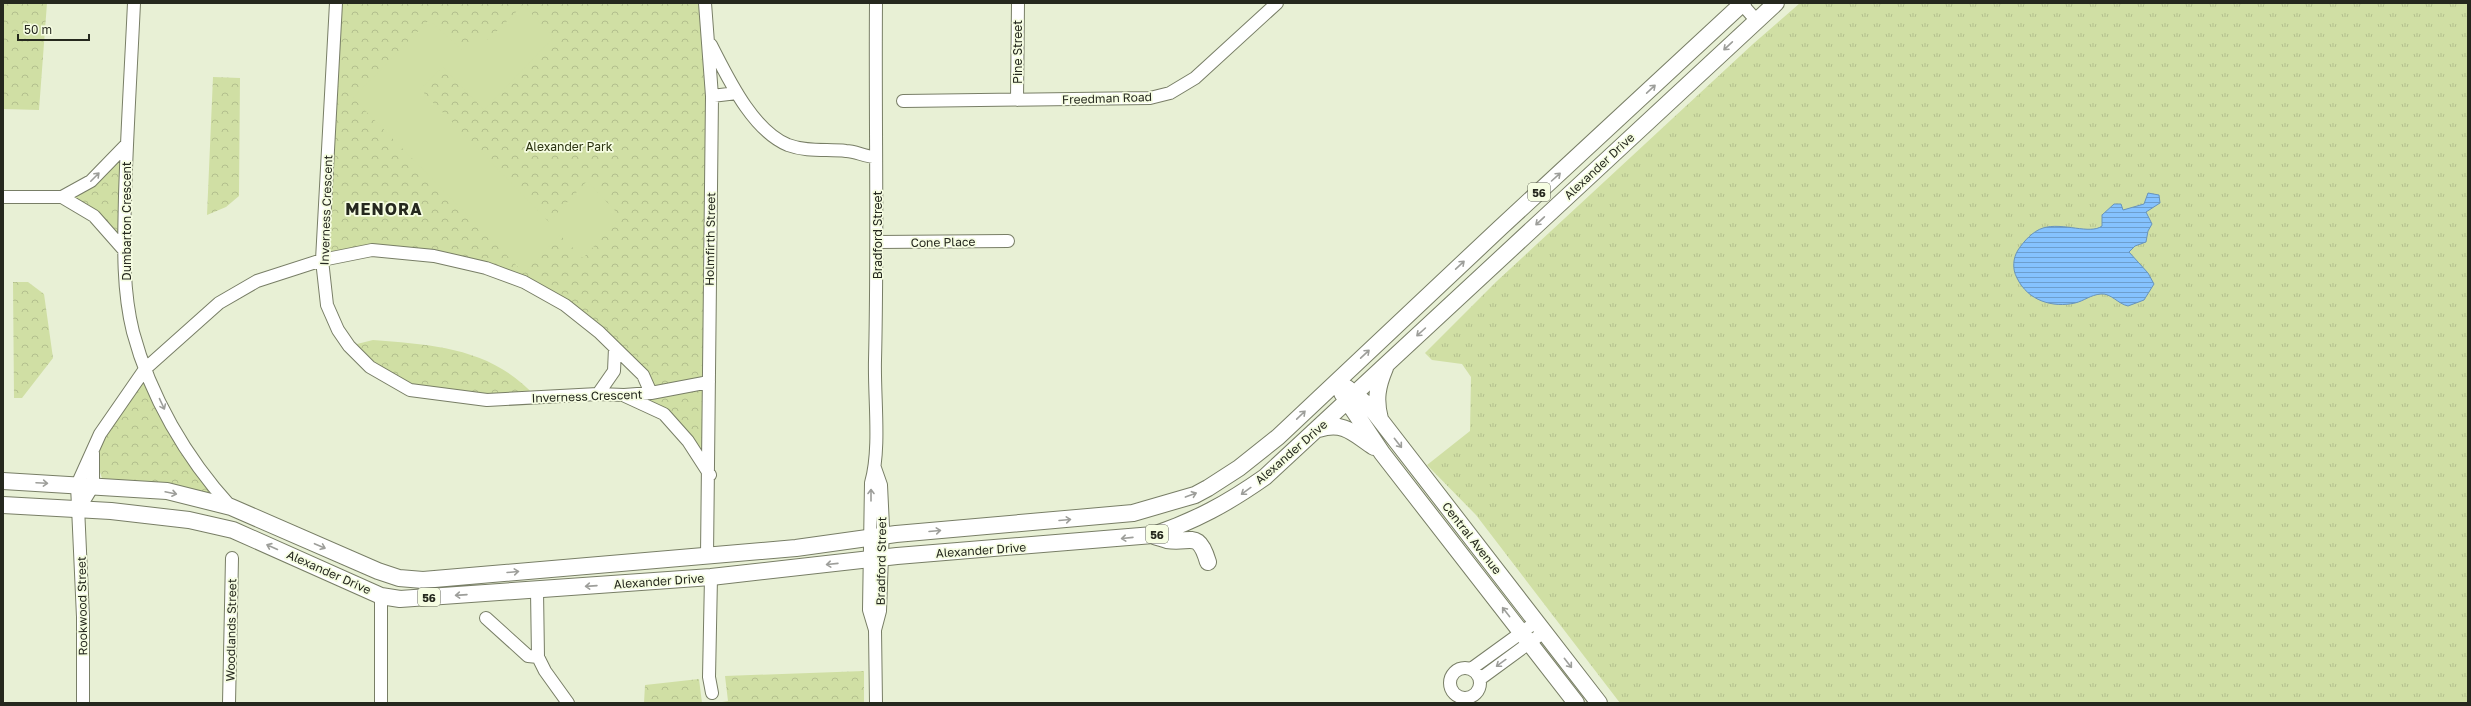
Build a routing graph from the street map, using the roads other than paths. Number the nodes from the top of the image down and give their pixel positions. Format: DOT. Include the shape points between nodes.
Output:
graph roads {
  1 [pos="134,3"];
  2 [pos="336,3"];
  3 [pos="705,3"];
  4 [pos="876,3"];
  5 [pos="1018,3"];
  6 [pos="1277,3"];
  7 [pos="1742,3"];
  8 [pos="1776,3"];
  9 [pos="1756,20"];
  10 [pos="709,40"];
  11 [pos="737,93"];
  12 [pos="712,96"];
  13 [pos="1017,100"];
  14 [pos="903,101"];
  15 [pos="126,145"];
  16 [pos="876,157"];
  17 [pos="3,197"];
  18 [pos="62,197"];
  19 [pos="1008,241"];
  20 [pos="878,242"];
  21 [pos="124,250"];
  22 [pos="322,260"];
  23 [pos="615,348"];
  24 [pos="1387,363"];
  25 [pos="145,369"];
  26 [pos="1336,381"];
  27 [pos="709,382"];
  28 [pos="651,393"];
  29 [pos="598,394"];
  30 [pos="624,395"];
  31 [pos="1351,398"];
  32 [pos="1381,421"];
  33 [pos="1319,429"];
  34 [pos="94,452"];
  35 [pos="1382,453"];
  36 [pos="710,475"];
  37 [pos="3,481"];
  38 [pos="77,485"];
  39 [pos="93,486"];
  40 [pos="3,505"];
  41 [pos="231,507"];
  42 [pos="79,509"];
  43 [pos="1153,535"];
  44 [pos="876,537"];
  45 [pos="707,556"];
  46 [pos="232,558"];
  47 [pos="876,559"];
  48 [pos="1208,562"];
  49 [pos="711,577"];
  50 [pos="537,590"];
  51 [pos="381,596"];
  52 [pos="486,618"];
  53 [pos="1540,627"];
  54 [pos="1526,638"];
  55 [pos="538,657"];
  56 [pos="1471,669"];
  57 [pos="1480,679"];
  58 [pos="712,693"];
  59 [pos="83,703"];
  60 [pos="229,703"];
  61 [pos="381,703"];
  62 [pos="568,703"];
  63 [pos="876,703"];
  64 [pos="1576,703"];
  65 [pos="1599,703"];
  1 -- 15 [label="street, Dumbarton Crescent"];
  2 -- 22 [label="street, Inverness Crescent"];
  3 -- 10 [label="street, Holmfirth Street"];
  4 -- 16 [label="street, Bradford Street"];
  5 -- 13 [label="street, Pine Street"];
  6 -- 13 [label="street, Freedman Road" via="1195,78 1170,93 1133,100"];
  7 -- 9 [label="street"];
  26 -- 7 [label="main road, Alexander Drive / 56, one-way"];
  8 -- 9 [label="main road, Alexander Drive / 56"];
  9 -- 24 [label="main road, Alexander Drive / 56, one-way"];
  10 -- 11 [label="street"];
  10 -- 12 [label="street, Holmfirth Street"];
  11 -- 12 [label="street"];
  11 -- 16 [label="street" via="757,121 787,145 815,150 847,151"];
  12 -- 27 [label="street, Holmfirth Street"];
  13 -- 14 [label="street, Freedman Road"];
  18 -- 15 [label="street, one-way" via="91,182"];
  15 -- 21 [label="street, Dumbarton Crescent"];
  16 -- 20 [label="street, Bradford Street"];
  17 -- 18 [label="street"];
  18 -- 21 [label="street" via="94,216"];
  19 -- 20 [label="street, Cone Place"];
  20 -- 44 [label="street, Bradford Street" via="875,468 871,483"];
  21 -- 25 [label="street, Dumbarton Crescent" via="126,290 133,331"];
  22 -- 23 [label="street" via="372,250 434,256 486,268 524,282 565,305"];
  22 -- 25 [label="street" via="257,281 219,303"];
  22 -- 29 [label="street, Inverness Crescent" via="327,305 338,330 349,346 370,367 410,390 487,400"];
  23 -- 28 [label="street" via="643,375"];
  23 -- 29 [label="street" via="614,371"];
  24 -- 31 [label="main road, Alexander Drive / 56"];
  24 -- 32 [label="main road" via="1378,385 1376,399"];
  25 -- 34 [label="street" via="100,434"];
  25 -- 41 [label="street, Dumbarton Crescent, one-way" via="171,425 211,486"];
  26 -- 31 [label="main road, Central Avenue"];
  44 -- 26 [label="main road, Alexander Drive / 56, one-way" via="1112,517 1154,508 1195,495 1252,459"];
  27 -- 28 [label="street, Inverness Crescent"];
  27 -- 36 [label="street, Holmfirth Street"];
  28 -- 30 [label="street, Inverness Crescent"];
  29 -- 30 [label="street, Inverness Crescent"];
  30 -- 36 [label="street" via="664,414 688,441"];
  31 -- 32 [label="main road, Central Avenue"];
  31 -- 33 [label="main road, Alexander Drive / 56"];
  31 -- 35 [label="main road, Central Avenue"];
  32 -- 53 [label="main road, Central Avenue, one-way"];
  33 -- 35 [label="main road" via="1332,425 1344,428"];
  33 -- 43 [label="main road, Alexander Drive / 56, one-way" via="1265,477 1231,502"];
  34 -- 38 [label="street"];
  34 -- 39 [label="street"];
  54 -- 35 [label="main road, Central Avenue, one-way"];
  36 -- 45 [label="street, Holmfirth Street"];
  37 -- 38 [label="main road, Alexander Drive / 56, one-way"];
  38 -- 39 [label="main road, Alexander Drive / 56"];
  38 -- 42 [label="street, Rookwood Street"];
  39 -- 41 [label="main road, Alexander Drive / 56, one-way" via="167,492"];
  39 -- 42 [label="street"];
  40 -- 42 [label="main road, Alexander Drive / 56"];
  41 -- 45 [label="main road, Alexander Drive / 56, one-way" via="399,578 423,580"];
  51 -- 42 [label="main road, Alexander Drive / 56, one-way" via="233,530 189,520"];
  42 -- 59 [label="street, Rookwood Street"];
  43 -- 47 [label="main road, Alexander Drive / 56, one-way"];
  43 -- 48 [label="main road" via="1167,540 1193,540 1202,546"];
  44 -- 45 [label="main road, Alexander Drive / 56"];
  44 -- 47 [label="street, Bradford Street"];
  46 -- 60 [label="street, Woodlands Street"];
  47 -- 49 [label="main road, Alexander Drive / 56, one-way"];
  47 -- 63 [label="street, Bradford Street" via="869,610 875,630"];
  49 -- 50 [label="main road, Alexander Drive / 56, one-way"];
  49 -- 58 [label="street" via="708,677"];
  50 -- 51 [label="main road, Alexander Drive / 56, one-way" via="400,599"];
  50 -- 55 [label="street"];
  51 -- 61 [label="street"];
  52 -- 55 [label="street" via="528,656"];
  53 -- 54 [label="street"];
  53 -- 65 [label="main road, Central Avenue, one-way"];
  54 -- 56 [label="street"];
  54 -- 57 [label="street, one-way"];
  54 -- 64 [label="main road, Central Avenue"];
  55 -- 62 [label="street" via="545,672"];
  56 -- 57 [label="street"];
  56 -- 57 [label="street" via="1461,668 1452,674 1450,683 1453,692 1461,697 1470,697 1478,691"];
}
